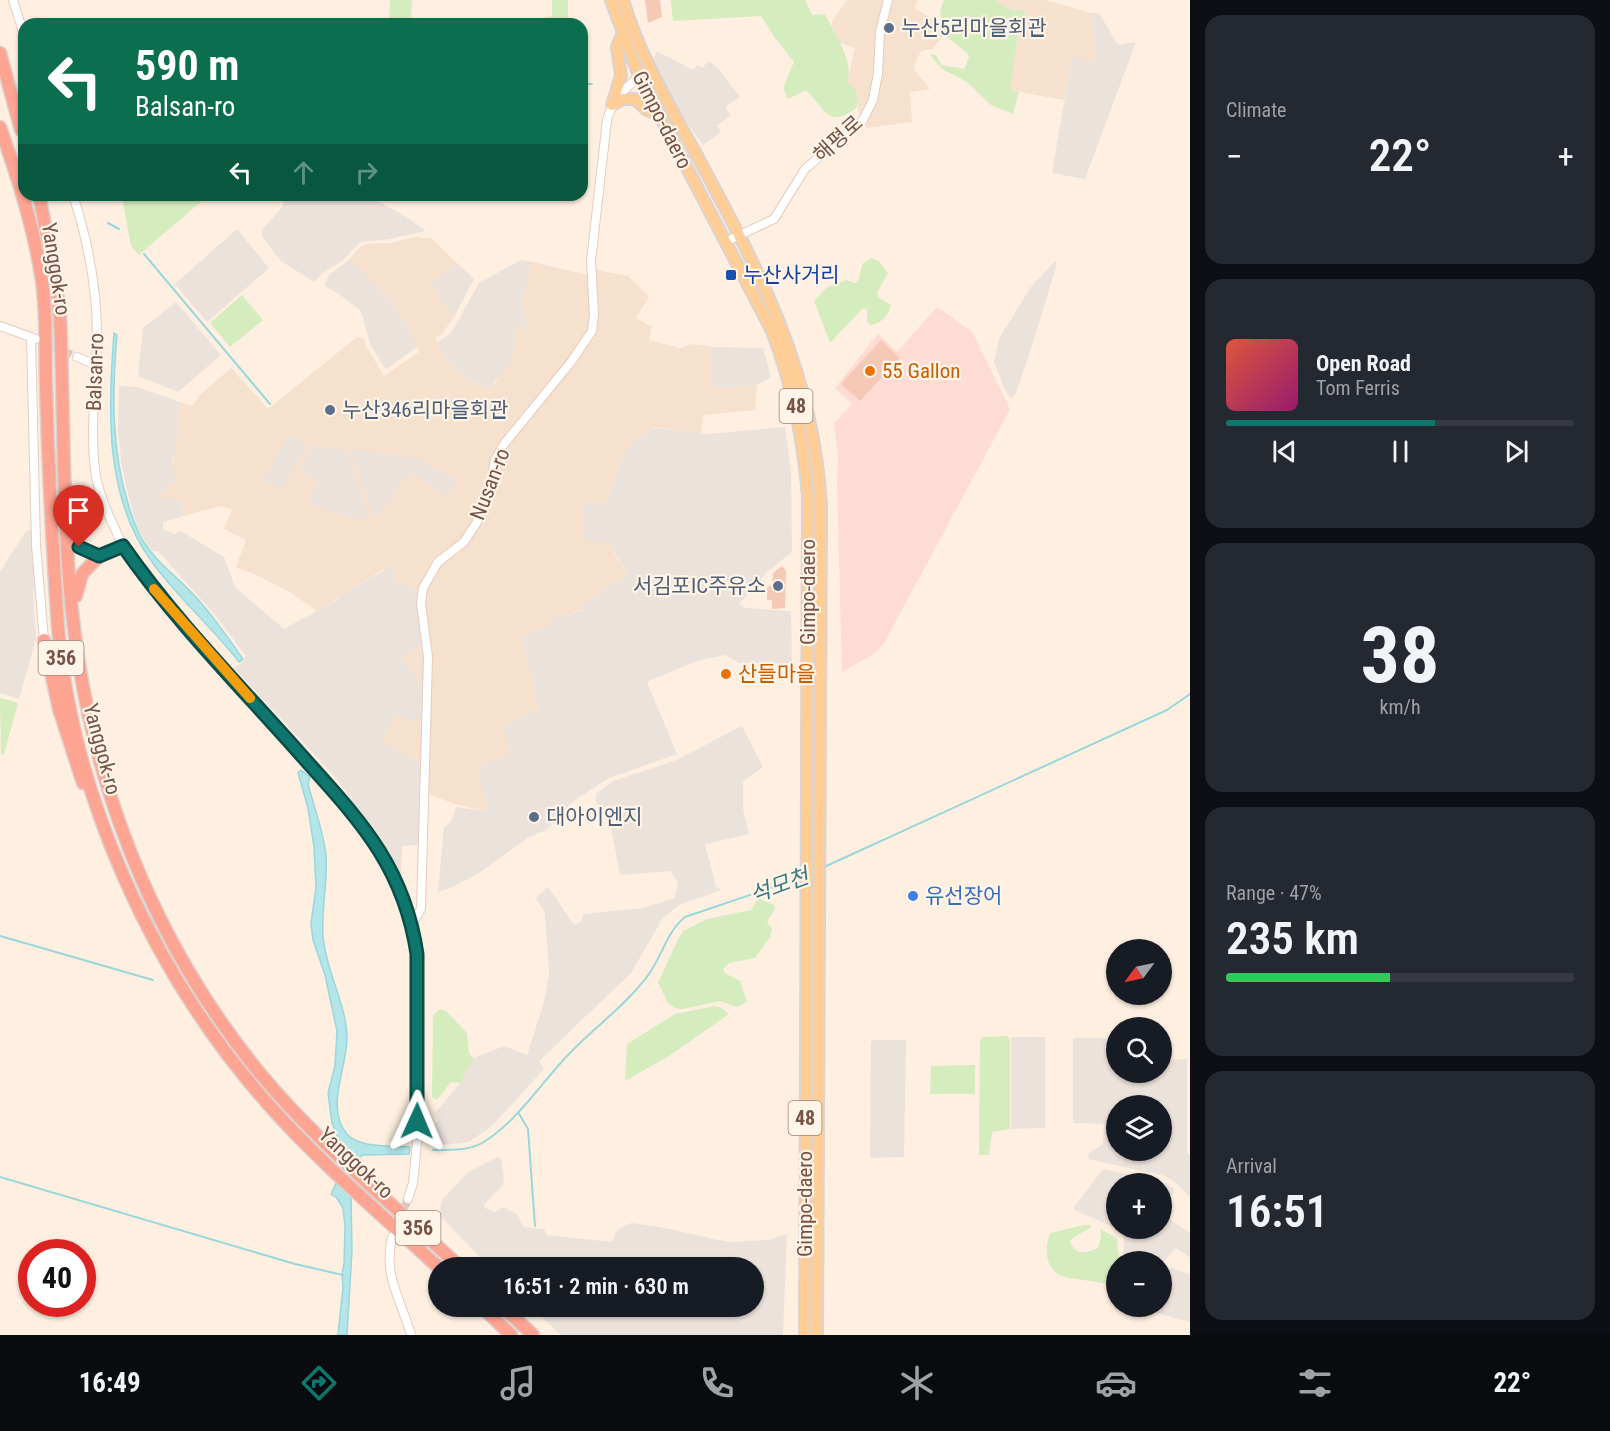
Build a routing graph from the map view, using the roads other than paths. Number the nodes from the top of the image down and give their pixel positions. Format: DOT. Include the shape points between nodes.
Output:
graph roads {
  1 [pos="12,0"];
  2 [pos="611,0"];
  3 [pos="623,0"];
  4 [pos="888,0"];
  5 [pos="18,18"];
  6 [pos="622,35"];
  7 [pos="0,53"];
  8 [pos="0,69"];
  9 [pos="651,69"];
  10 [pos="639,76"];
  11 [pos="612,105"];
  12 [pos="658,114"];
  13 [pos="18,120"];
  14 [pos="18,123"];
  15 [pos="0,127"];
  16 [pos="18,181"];
  17 [pos="717,193"];
  18 [pos="704,200"];
  19 [pos="25,201"];
  20 [pos="40,201"];
  21 [pos="75,201"];
  22 [pos="739,235"];
  23 [pos="727,241"];
  24 [pos="0,326"];
  25 [pos="76,357"];
  26 [pos="96,365"];
  27 [pos="66,489"];
  28 [pos="123,546"];
  29 [pos="99,556"];
  30 [pos="74,618"];
  31 [pos="807,619"];
  32 [pos="44,640"];
  33 [pos="821,640"];
  34 [pos="110,842"];
  35 [pos="813,901"];
  36 [pos="412,925"];
  37 [pos="805,1123"];
  38 [pos="819,1124"];
  39 [pos="408,1199"];
  40 [pos="392,1237"];
  41 [pos="448,1257"];
  42 [pos="428,1258"];
  43 [pos="492,1317"];
  44 [pos="514,1317"];
  45 [pos="411,1335"];
  46 [pos="511,1335"];
  47 [pos="533,1335"];
  48 [pos="805,1335"];
  49 [pos="817,1335"];
  1 -- 5 [label="street"];
  2 -- 6 [label="main road, Gimpo-daero / 48"];
  3 -- 9 [label="main road, Gimpo-daero / 48"];
  4 -- 22 [label="street, 해평로" via="868,113 805,169 774,219"];
  6 -- 10 [label="main road, Gimpo-daero / 48"];
  6 -- 11 [label="main road" via="617,47 621,76"];
  7 -- 13 [label="highway"];
  8 -- 14 [label="highway"];
  9 -- 10 [label="street"];
  9 -- 17 [label="main road, Gimpo-daero / 48"];
  10 -- 11 [label="street"];
  10 -- 12 [label="main road, Gimpo-daero / 48"];
  11 -- 12 [label="main road" via="622,99 635,99 646,110"];
  11 -- 36 [label="street, Nusan-ro" via="591,261 592,331 504,444 495,460 487,500 477,522 464,542 438,562 423,588 421,603 429,657 421,909"];
  12 -- 18 [label="main road, Gimpo-daero / 48"];
  15 -- 16 [label="highway, Yanggok-ro / 356"];
  17 -- 18 [label="main road"];
  17 -- 22 [label="main road, Gimpo-daero / 48"];
  18 -- 23 [label="main road, Gimpo-daero / 48"];
  19 -- 34 [label="highway, Yanggok-ro / 356" via="43,291 62,663 76,735"];
  20 -- 27 [label="highway, Yanggok-ro / 356" via="60,317"];
  21 -- 26 [label="street, Balsan-ro" via="93,269"];
  22 -- 23 [label="street, 해평로"];
  22 -- 33 [label="main road, Gimpo-daero / 48" via="792,351 811,422 821,505"];
  23 -- 31 [label="main road, Gimpo-daero / 48" via="772,331 787,370 801,427 808,497"];
  24 -- 32 [label="street" via="33,338 36,545"];
  25 -- 26 [label="street"];
  26 -- 28 [label="street, Balsan-ro" via="95,470 101,496"];
  27 -- 29 [label="highway" via="76,542 85,551"];
  27 -- 30 [label="highway, Yanggok-ro / 356"];
  28 -- 29 [label="street"];
  28 -- 36 [label="street, Balsan-ro" via="156,593 363,825 390,867"];
  29 -- 30 [label="highway" via="77,584"];
  30 -- 41 [label="highway, Yanggok-ro / 356" via="79,663 102,773 119,827 147,893 195,983 259,1072 298,1115"];
  31 -- 33 [label="main road" via="813,624 814,638"];
  31 -- 35 [label="main road, Gimpo-daero / 48" via="806,854"];
  32 -- 34 [label="highway" via="71,751"];
  33 -- 35 [label="main road, Gimpo-daero / 48" via="819,846"];
  34 -- 42 [label="highway, Yanggok-ro / 356" via="155,942 243,1075 295,1132"];
  35 -- 37 [label="main road, Gimpo-daero / 48"];
  35 -- 38 [label="main road, Gimpo-daero / 48"];
  36 -- 39 [label="street, Balsan-ro" via="417,954 417,1143"];
  37 -- 38 [label="main road"];
  37 -- 48 [label="main road, Gimpo-daero / 48"];
  38 -- 49 [label="main road, Gimpo-daero / 48"];
  40 -- 45 [label="street" via="390,1276"];
  43 -- 46 [label="highway"];
  44 -- 47 [label="highway"];
}
